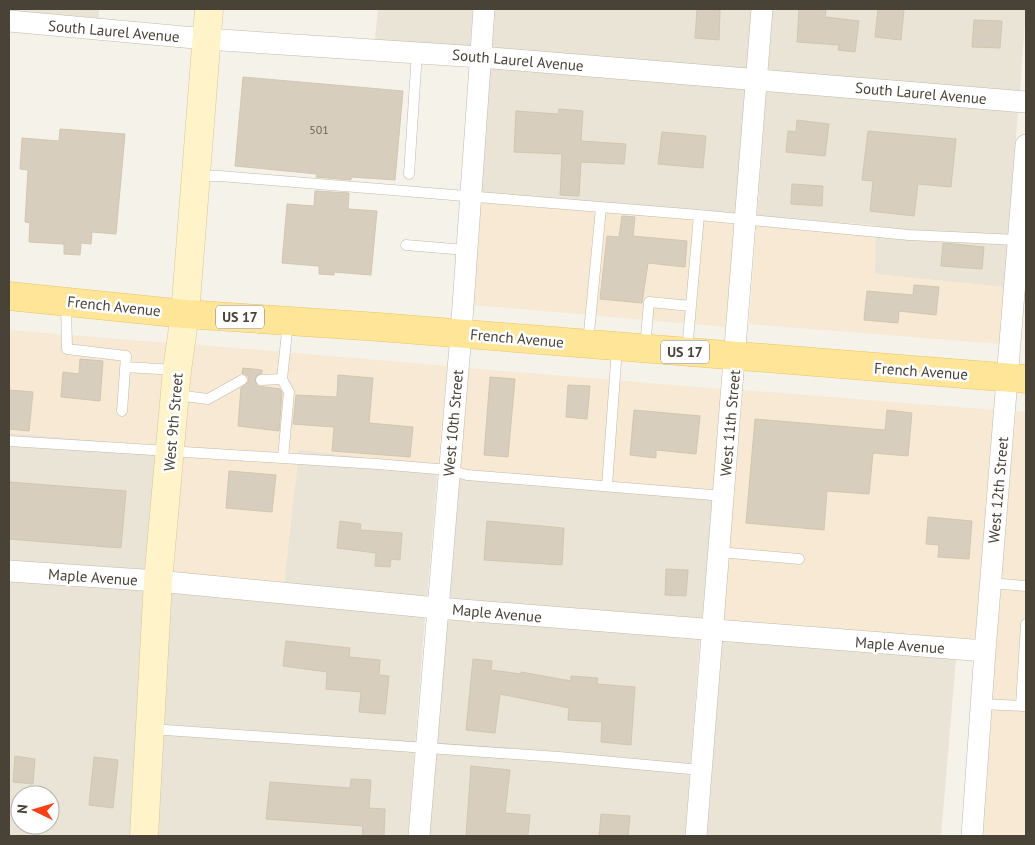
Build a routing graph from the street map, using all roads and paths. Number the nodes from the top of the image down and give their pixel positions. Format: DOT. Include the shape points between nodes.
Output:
graph roads {
  1 [pos="209,9"];
  2 [pos="484,9"];
  3 [pos="762,9"];
  4 [pos="9,21"];
  5 [pos="206,39"];
  6 [pos="417,52"];
  7 [pos="480,57"];
  8 [pos="757,79"];
  9 [pos="1026,102"];
  10 [pos="1026,144"];
  11 [pos="410,174"];
  12 [pos="196,176"];
  13 [pos="470,197"];
  14 [pos="601,208"];
  15 [pos="699,214"];
  16 [pos="746,219"];
  17 [pos="1019,240"];
  18 [pos="406,245"];
  19 [pos="466,250"];
  20 [pos="1020,293"];
  21 [pos="9,296"];
  22 [pos="66,301"];
  23 [pos="691,306"];
  24 [pos="185,314"];
  25 [pos="288,320"];
  26 [pos="460,334"];
  27 [pos="588,344"];
  28 [pos="617,346"];
  29 [pos="645,349"];
  30 [pos="687,352"];
  31 [pos="735,356"];
  32 [pos="126,367"];
  33 [pos="1017,378"];
  34 [pos="282,379"];
  35 [pos="242,380"];
  36 [pos="261,380"];
  37 [pos="176,382"];
  38 [pos="122,411"];
  39 [pos="9,441"];
  40 [pos="170,451"];
  41 [pos="283,458"];
  42 [pos="449,470"];
  43 [pos="607,486"];
  44 [pos="724,496"];
  45 [pos="719,552"];
  46 [pos="799,559"];
  47 [pos="9,571"];
  48 [pos="158,581"];
  49 [pos="990,583"];
  50 [pos="1026,586"];
  51 [pos="437,608"];
  52 [pos="1026,624"];
  53 [pos="712,630"];
  54 [pos="1026,645"];
  55 [pos="985,651"];
  56 [pos="981,704"];
  57 [pos="1024,706"];
  58 [pos="150,729"];
  59 [pos="426,748"];
  60 [pos="701,770"];
  61 [pos="144,836"];
  62 [pos="419,836"];
  63 [pos="696,836"];
  64 [pos="972,836"];
  1 -- 5 [label="street, West 9th Street"];
  2 -- 7 [label="street, West 10th Street"];
  3 -- 8 [label="street, West 11th Street"];
  4 -- 5 [label="street, South Laurel Avenue"];
  5 -- 6 [label="street, South Laurel Avenue"];
  5 -- 12 [label="street, West 9th Street"];
  6 -- 7 [label="street, South Laurel Avenue"];
  6 -- 11 [label="lane"];
  7 -- 8 [label="street, South Laurel Avenue"];
  7 -- 13 [label="street, West 10th Street"];
  8 -- 9 [label="street, South Laurel Avenue"];
  8 -- 16 [label="street, West 11th Street"];
  10 -- 17 [label="street, West 12th Street"];
  12 -- 13 [label="lane"];
  12 -- 24 [label="street, West 9th Street"];
  13 -- 14 [label="lane"];
  13 -- 19 [label="street, West 10th Street"];
  14 -- 15 [label="lane"];
  14 -- 27 [label="lane"];
  15 -- 16 [label="lane"];
  15 -- 23 [label="lane"];
  16 -- 17 [label="lane"];
  16 -- 31 [label="street, West 11th Street"];
  17 -- 20 [label="street, West 12th Street"];
  18 -- 19 [label="lane"];
  19 -- 26 [label="street, West 10th Street"];
  20 -- 33 [label="street, West 12th Street"];
  21 -- 22 [label="main road, French Avenue / US 17"];
  22 -- 24 [label="main road, French Avenue / US 17"];
  22 -- 32 [label="lane" via="67,349 123,354"];
  23 -- 29 [label="lane" via="649,302"];
  23 -- 30 [label="lane"];
  24 -- 25 [label="main road, French Avenue / US 17"];
  24 -- 37 [label="street, West 9th Street"];
  25 -- 26 [label="main road, French Avenue / US 17"];
  25 -- 34 [label="lane"];
  26 -- 27 [label="main road, French Avenue / US 17"];
  26 -- 42 [label="street, West 10th Street"];
  27 -- 28 [label="main road, French Avenue / US 17"];
  28 -- 29 [label="main road, French Avenue / US 17"];
  28 -- 43 [label="lane"];
  29 -- 30 [label="main road, French Avenue / US 17"];
  30 -- 31 [label="main road, French Avenue / US 17"];
  31 -- 33 [label="main road, French Avenue / US 17"];
  31 -- 44 [label="street, West 11th Street"];
  32 -- 37 [label="lane"];
  32 -- 38 [label="lane"];
  33 -- 49 [label="street, West 12th Street"];
  34 -- 36 [label="lane"];
  34 -- 41 [label="lane" via="289,392"];
  35 -- 37 [label="lane" via="208,399"];
  37 -- 40 [label="street, West 9th Street"];
  39 -- 40 [label="lane"];
  40 -- 41 [label="lane"];
  40 -- 48 [label="street, West 9th Street"];
  41 -- 42 [label="lane"];
  42 -- 43 [label="lane" via="468,475"];
  42 -- 51 [label="street, West 10th Street"];
  43 -- 44 [label="lane"];
  44 -- 45 [label="street, West 11th Street"];
  45 -- 46 [label="lane"];
  45 -- 53 [label="street, West 11th Street"];
  47 -- 48 [label="street, Maple Avenue"];
  48 -- 51 [label="street, Maple Avenue"];
  48 -- 58 [label="street, West 9th Street"];
  49 -- 50 [label="lane"];
  49 -- 55 [label="street, West 12th Street"];
  51 -- 53 [label="street, Maple Avenue"];
  51 -- 59 [label="street, West 10th Street"];
  52 -- 54 [label="lane"];
  53 -- 55 [label="street, Maple Avenue"];
  53 -- 60 [label="street, West 11th Street"];
  54 -- 57 [label="lane"];
  55 -- 56 [label="street, West 12th Street"];
  56 -- 57 [label="lane"];
  56 -- 64 [label="street, West 12th Street"];
  58 -- 59 [label="lane"];
  58 -- 61 [label="street, West 9th Street"];
  59 -- 60 [label="lane"];
  59 -- 62 [label="street, West 10th Street"];
  60 -- 63 [label="street, West 11th Street"];
}
